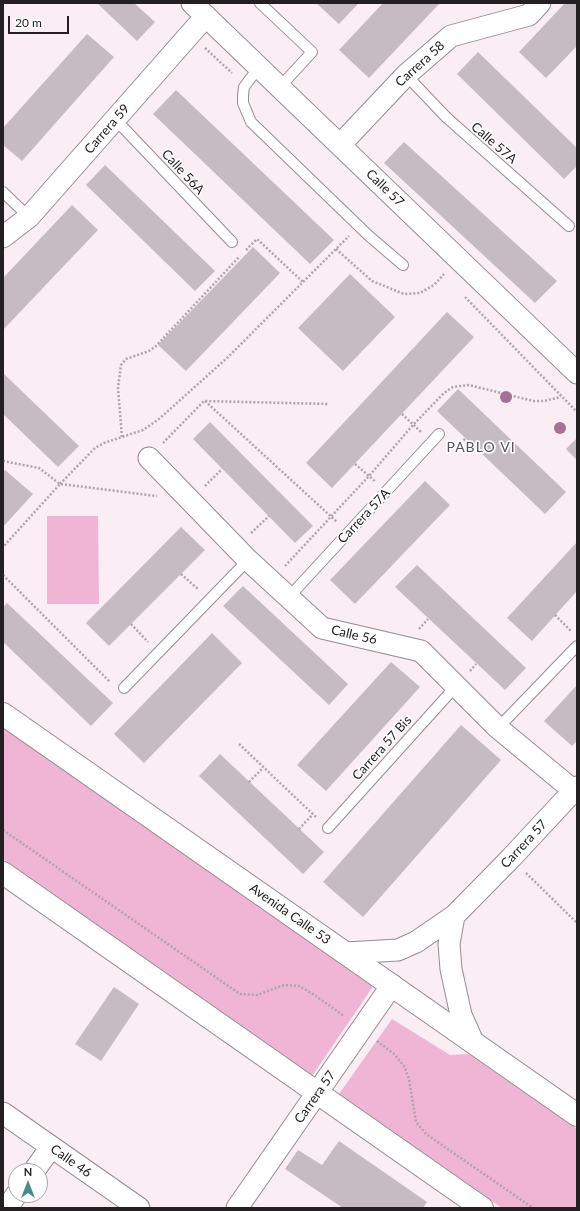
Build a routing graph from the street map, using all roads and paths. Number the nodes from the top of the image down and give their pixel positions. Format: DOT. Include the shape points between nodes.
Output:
graph roads {
  1 [pos="260,3"];
  2 [pos="540,3"];
  3 [pos="199,9"];
  4 [pos="190,35"];
  5 [pos="259,67"];
  6 [pos="406,75"];
  7 [pos="245,85"];
  8 [pos="279,88"];
  9 [pos="116,119"];
  10 [pos="340,145"];
  11 [pos="3,192"];
  12 [pos="29,217"];
  13 [pos="359,226"];
  14 [pos="569,226"];
  15 [pos="3,237"];
  16 [pos="232,242"];
  17 [pos="336,249"];
  18 [pos="403,265"];
  19 [pos="439,270"];
  20 [pos="444,274"];
  21 [pos="449,280"];
  22 [pos="303,282"];
  23 [pos="460,291"];
  24 [pos="577,373"];
  25 [pos="204,401"];
  26 [pos="329,404"];
  27 [pos="577,412"];
  28 [pos="402,414"];
  29 [pos="439,434"];
  30 [pos="122,437"];
  31 [pos="432,442"];
  32 [pos="149,458"];
  33 [pos="3,461"];
  34 [pos="355,464"];
  35 [pos="222,469"];
  36 [pos="60,484"];
  37 [pos="387,491"];
  38 [pos="191,500"];
  39 [pos="269,516"];
  40 [pos="348,533"];
  41 [pos="3,548"];
  42 [pos="243,554"];
  43 [pos="182,574"];
  44 [pos="3,575"];
  45 [pos="289,598"];
  46 [pos="210,600"];
  47 [pos="555,615"];
  48 [pos="131,624"];
  49 [pos="577,636"];
  50 [pos="577,646"];
  51 [pos="158,653"];
  52 [pos="456,686"];
  53 [pos="124,688"];
  54 [pos="3,714"];
  55 [pos="498,728"];
  56 [pos="239,744"];
  57 [pos="263,768"];
  58 [pos="249,782"];
  59 [pos="575,789"];
  60 [pos="313,814"];
  61 [pos="328,828"];
  62 [pos="299,829"];
  63 [pos="3,830"];
  64 [pos="511,858"];
  65 [pos="3,873"];
  66 [pos="454,916"];
  67 [pos="577,923"];
  68 [pos="346,953"];
  69 [pos="392,985"];
  70 [pos="361,1029"];
  71 [pos="473,1042"];
  72 [pos="318,1093"];
  73 [pos="3,1113"];
  74 [pos="577,1115"];
  75 [pos="51,1147"];
  76 [pos="40,1163"];
  77 [pos="139,1208"];
  78 [pos="237,1208"];
  79 [pos="482,1208"];
  80 [pos="533,1208"];
  1 -- 8 [label="lane" via="312,52"];
  2 -- 6 [label="street, Carrera 58" via="529,15 450,36"];
  3 -- 4 [label="street, Carrera 59"];
  3 -- 5 [label="street, Calle 57"];
  4 -- 7 [label="path"];
  4 -- 9 [label="street, Carrera 59"];
  5 -- 7 [label="lane"];
  5 -- 8 [label="street, Calle 57"];
  6 -- 10 [label="street, Carrera 58"];
  6 -- 14 [label="lane, Calle 57A" via="446,118"];
  7 -- 13 [label="lane" via="243,103 251,122"];
  8 -- 10 [label="street, Calle 57"];
  9 -- 12 [label="street, Carrera 59"];
  9 -- 16 [label="lane, Calle 56A"];
  10 -- 24 [label="street, Calle 57"];
  11 -- 12 [label="lane"];
  12 -- 15 [label="street, Carrera 59"];
  13 -- 17 [label="path"];
  13 -- 18 [label="lane"];
  17 -- 20 [label="path" via="372,281 404,294 420,293 434,285"];
  17 -- 22 [label="path"];
  19 -- 20 [label="path"];
  20 -- 21 [label="path"];
  22 -- 30 [label="path" via="227,358 150,427"];
  22 -- 30 [label="path" via="257,239 156,346 126,359 121,365 118,388"];
  23 -- 27 [label="path"];
  25 -- 26 [label="path"];
  25 -- 32 [label="path"];
  25 -- 40 [label="path"];
  28 -- 31 [label="path"];
  29 -- 31 [label="lane, Carrera 57A"];
  30 -- 36 [label="path" via="95,448"];
  31 -- 37 [label="lane, Carrera 57A"];
  32 -- 38 [label="street, Calle 56"];
  33 -- 36 [label="path" via="39,468"];
  34 -- 37 [label="path"];
  35 -- 38 [label="path"];
  36 -- 38 [label="path"];
  36 -- 41 [label="path"];
  37 -- 40 [label="lane, Carrera 57A"];
  38 -- 42 [label="street, Calle 56"];
  39 -- 42 [label="path"];
  40 -- 45 [label="lane, Carrera 57A"];
  42 -- 45 [label="street, Calle 56"];
  42 -- 46 [label="lane"];
  43 -- 46 [label="path"];
  44 -- 53 [label="path" via="121,693"];
  45 -- 52 [label="street, Calle 56" via="322,628 421,651"];
  46 -- 51 [label="lane"];
  47 -- 49 [label="path"];
  48 -- 51 [label="path"];
  50 -- 55 [label="lane"];
  51 -- 53 [label="lane"];
  52 -- 55 [label="street, Calle 56"];
  52 -- 61 [label="lane, Carrera 57 Bis"];
  54 -- 68 [label="main road, Avenida Calle 53"];
  55 -- 59 [label="street, Calle 56"];
  56 -- 57 [label="path"];
  57 -- 58 [label="path"];
  57 -- 60 [label="path"];
  59 -- 64 [label="street, Carrera 57"];
  60 -- 61 [label="path"];
  60 -- 62 [label="path"];
  63 -- 70 [label="path" via="240,994 257,995 284,985 300,986"];
  64 -- 66 [label="street, Carrera 57"];
  64 -- 67 [label="path"];
  65 -- 72 [label="main road"];
  66 -- 68 [label="street, Carrera 57" via="416,942 398,950"];
  66 -- 71 [label="street" via="450,944 451,969 461,1015"];
  68 -- 69 [label="main road, Avenida Calle 53"];
  69 -- 70 [label="street, Carrera 57"];
  69 -- 71 [label="main road, Avenida Calle 53"];
  70 -- 72 [label="street, Carrera 57"];
  70 -- 80 [label="path" via="394,1054 404,1066 409,1079 416,1122 426,1134"];
  71 -- 74 [label="main road, Avenida Calle 53"];
  72 -- 78 [label="street, Carrera 57"];
  72 -- 79 [label="main road"];
  73 -- 75 [label="street, Calle 46"];
  75 -- 76 [label="street"];
  75 -- 77 [label="street, Calle 46"];
}
